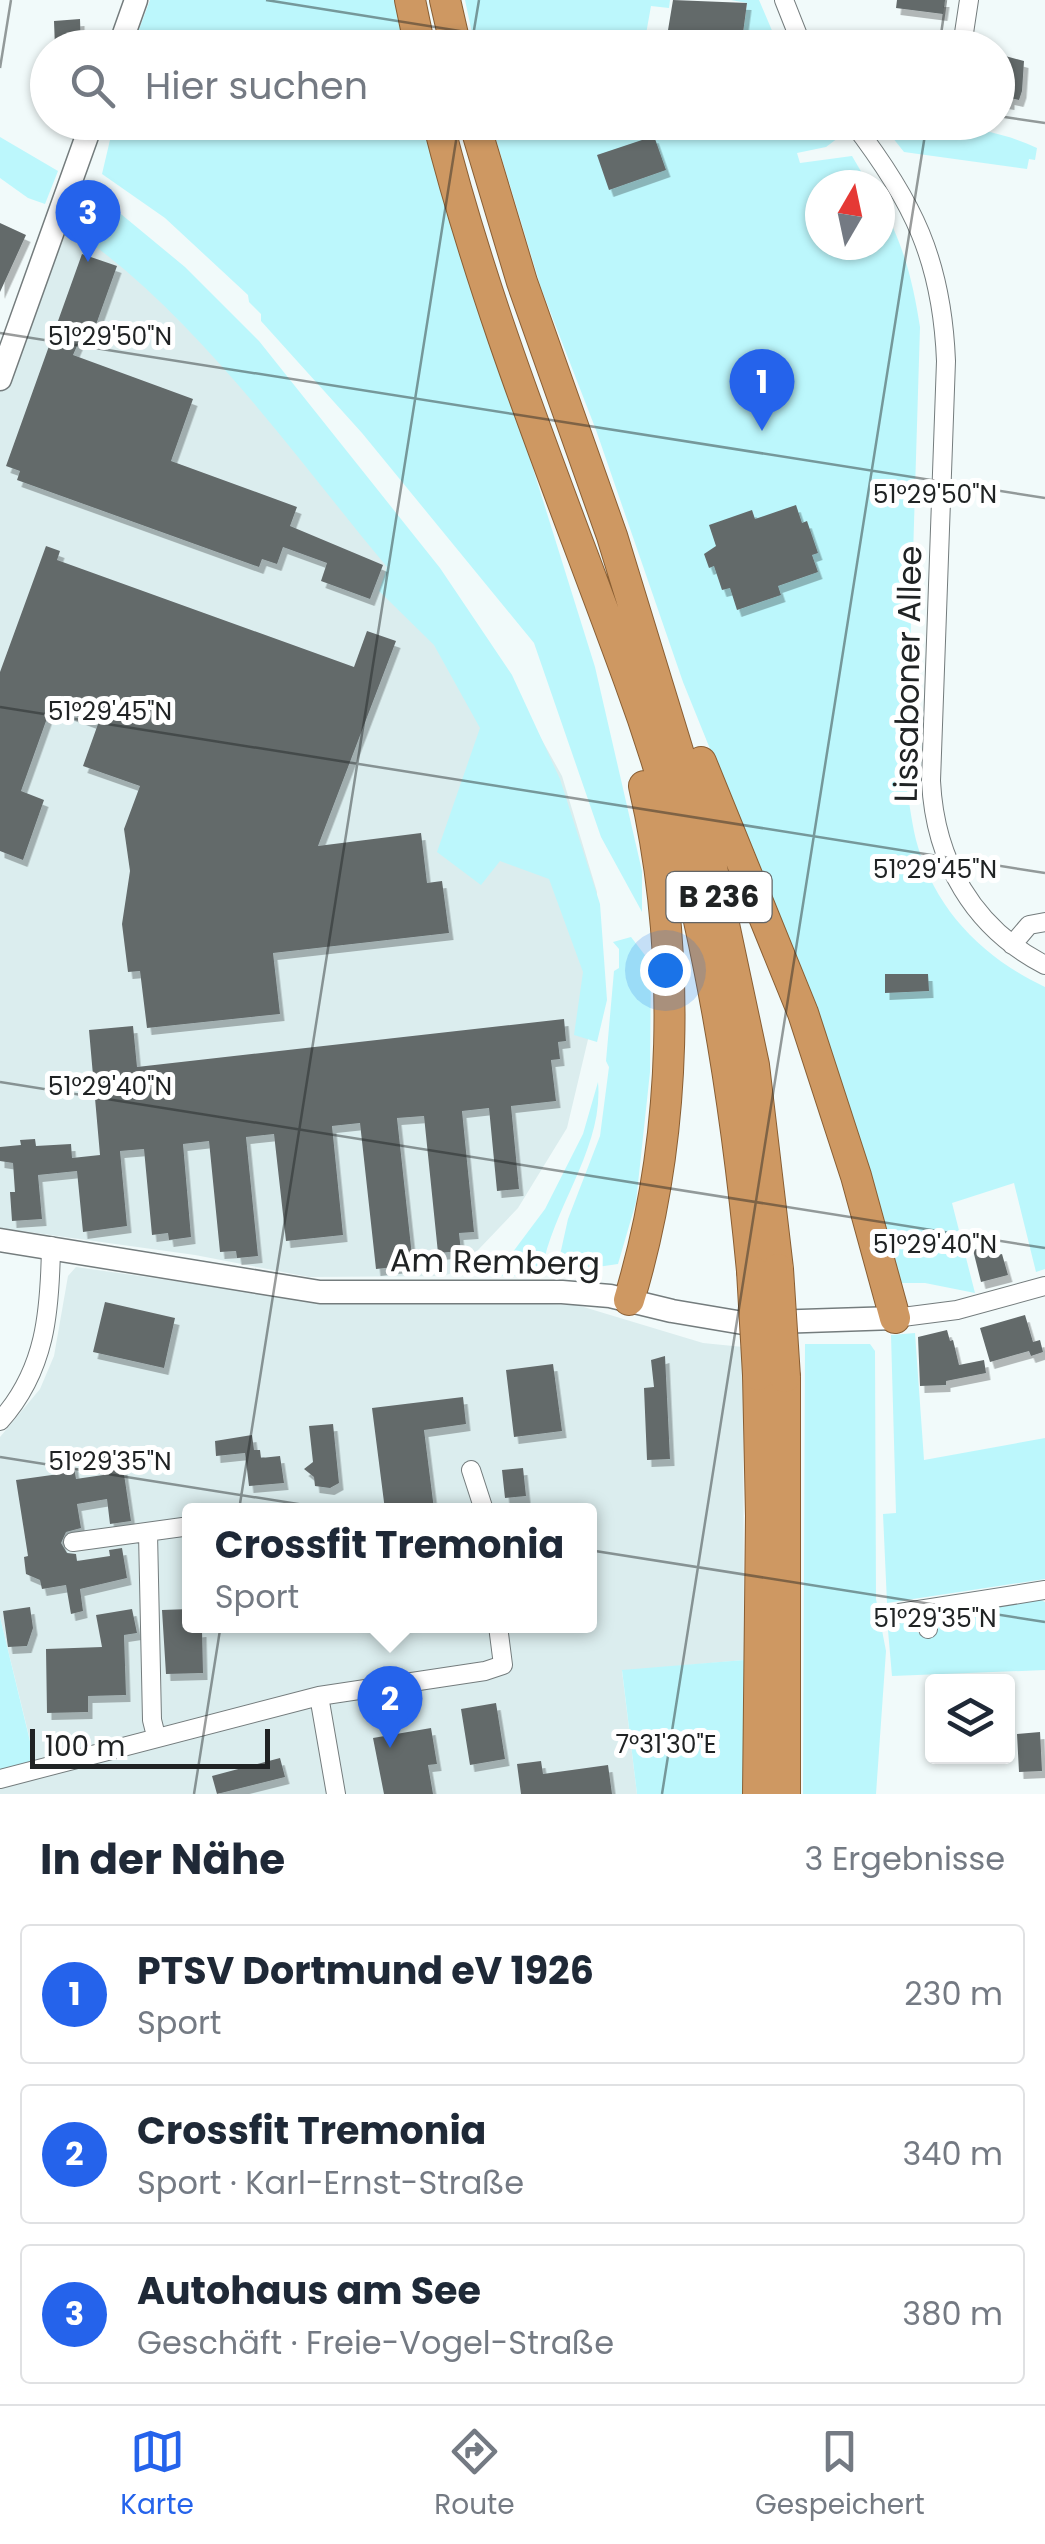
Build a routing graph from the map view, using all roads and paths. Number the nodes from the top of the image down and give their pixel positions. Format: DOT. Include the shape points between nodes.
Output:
graph roads {
  1 [pos="136,0"];
  2 [pos="410,0"];
  3 [pos="445,0"];
  4 [pos="784,0"];
  5 [pos="968,0"];
  6 [pos="125,30"];
  7 [pos="416,30"];
  8 [pos="452,30"];
  9 [pos="796,30"];
  10 [pos="964,30"];
  11 [pos="86,140"];
  12 [pos="443,140"];
  13 [pos="479,140"];
  14 [pos="866,140"];
  15 [pos="8,332"];
  16 [pos="0,379"];
  17 [pos="612,536"];
  18 [pos="604,618"];
  19 [pos="1045,922"];
  20 [pos="1012,945"];
  21 [pos="1045,965"];
  22 [pos="0,1240"];
  23 [pos="51,1246"];
  24 [pos="765,1270"];
  25 [pos="1045,1286"];
  26 [pos="629,1300"];
  27 [pos="896,1318"];
  28 [pos="771,1376"];
  29 [pos="0,1421"];
  30 [pos="470,1470"];
  31 [pos="482,1503"];
  32 [pos="182,1528"];
  33 [pos="148,1534"];
  34 [pos="74,1542"];
  35 [pos="1045,1590"];
  36 [pos="924,1609"];
  37 [pos="892,1614"];
  38 [pos="928,1629"];
  39 [pos="499,1633"];
  40 [pos="319,1696"];
  41 [pos="156,1736"];
  42 [pos="0,1779"];
  43 [pos="336,1794"];
  44 [pos="758,1794"];
  45 [pos="785,1794"];
  1 -- 6 [label="street"];
  2 -- 7 [label="highway"];
  3 -- 8 [label="highway"];
  4 -- 9 [label="street"];
  5 -- 10 [label="street"];
  11 -- 15 [label="street"];
  12 -- 18 [label="highway, B 236" via="492,302"];
  13 -- 17 [label="highway, B 236"];
  14 -- 20 [label="street, Lissaboner Allee" via="911,208 931,260 946,361 932,804 954,877 985,922"];
  15 -- 16 [label="street"];
  17 -- 24 [label="highway, B 236" via="682,758 730,941 763,1122"];
  17 -- 27 [label="highway" via="803,1013"];
  18 -- 24 [label="highway, B 236" via="630,681 698,915"];
  18 -- 26 [label="highway" via="650,810 667,964 656,1167"];
  19 -- 20 [label="street" via="1030,925"];
  20 -- 21 [label="street, Lissaboner Allee"];
  22 -- 23 [label="street, Am Remberg"];
  23 -- 26 [label="street, Am Remberg" via="293,1289 562,1292"];
  23 -- 29 [label="street" via="50,1307 38,1362"];
  24 -- 28 [label="highway, B 236, bridge"];
  25 -- 27 [label="street, Am Remberg"];
  26 -- 27 [label="street, Am Remberg" via="742,1323"];
  28 -- 44 [label="highway, B 236" via="761,1516"];
  28 -- 45 [label="highway, B 236"];
  30 -- 31 [label="street"];
  32 -- 33 [label="street"];
  33 -- 34 [label="street"];
  33 -- 41 [label="street"];
  35 -- 36 [label="street"];
  36 -- 37 [label="street"];
  36 -- 38 [label="street"];
  39 -- 40 [label="street" via="503,1665"];
  40 -- 41 [label="street"];
  40 -- 43 [label="street"];
  41 -- 42 [label="street"];
}
